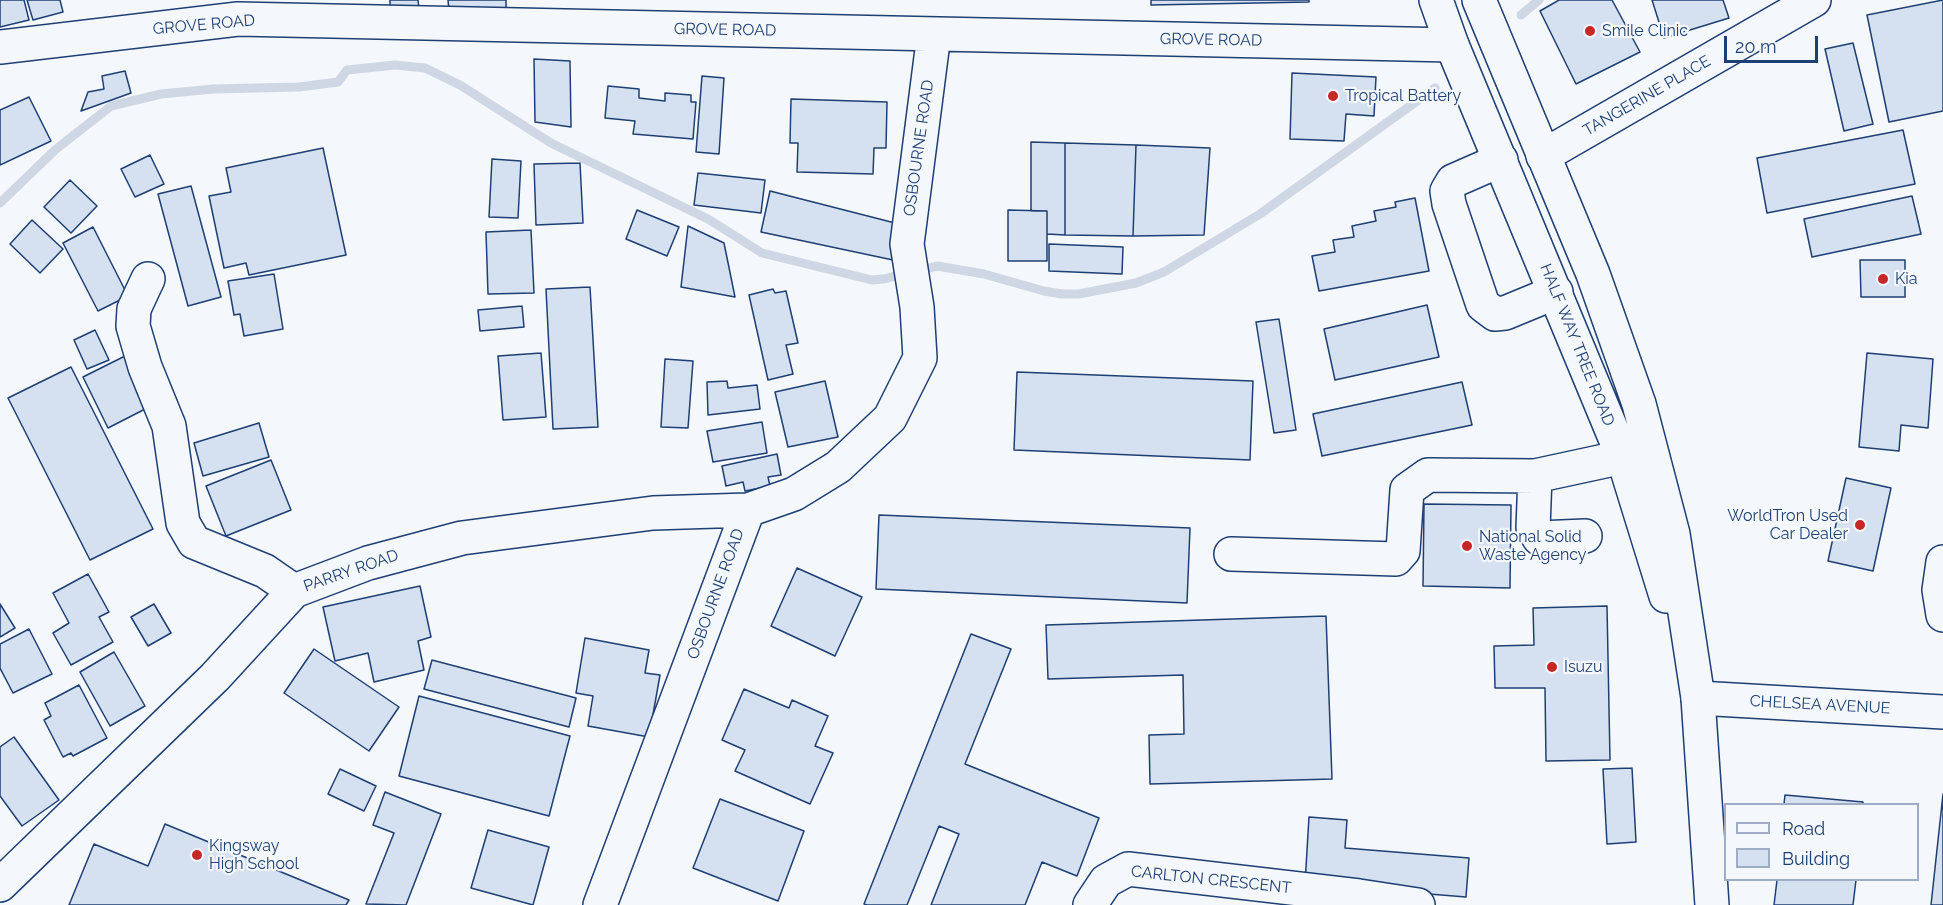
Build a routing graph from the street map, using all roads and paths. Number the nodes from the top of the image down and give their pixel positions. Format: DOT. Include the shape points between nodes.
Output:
graph roads {
  1 [pos="1436,0"];
  2 [pos="1479,0"];
  3 [pos="1814,0"];
  4 [pos="239,10"];
  5 [pos="934,34"];
  6 [pos="1452,45"];
  7 [pos="0,47"];
  8 [pos="1543,156"];
  9 [pos="1501,160"];
  10 [pos="148,279"];
  11 [pos="1556,292"];
  12 [pos="1623,457"];
  13 [pos="1535,476"];
  14 [pos="748,510"];
  15 [pos="1585,536"];
  16 [pos="1231,554"];
  17 [pos="1943,562"];
  18 [pos="294,591"];
  19 [pos="1943,615"];
  20 [pos="1698,698"];
  21 [pos="1943,712"];
  22 [pos="0,885"];
  23 [pos="1358,900"];
  24 [pos="600,905"];
  25 [pos="1090,905"];
  26 [pos="1419,905"];
  27 [pos="1712,905"];
  1 -- 6 [label="street, HALF WAY TREE ROAD"];
  2 -- 8 [label="street, HALF WAY TREE ROAD"];
  3 -- 8 [label="street, TANGERINE PLACE"];
  4 -- 5 [label="street, GROVE ROAD"];
  4 -- 7 [label="street, GROVE ROAD"];
  5 -- 6 [label="street, GROVE ROAD"];
  5 -- 14 [label="street, OSBOURNE ROAD" via="909,225 908,252 920,358 890,418 838,467 794,495"];
  6 -- 9 [label="street, HALF WAY TREE ROAD"];
  8 -- 20 [label="street, HALF WAY TREE ROAD" via="1593,274 1639,404 1673,534"];
  9 -- 11 [label="street, HALF WAY TREE ROAD"];
  9 -- 11 [label="street" via="1453,181 1447,191 1483,305 1495,314 1505,313"];
  10 -- 18 [label="street" via="134,309 133,326 169,426 183,523 194,542 265,571"];
  11 -- 12 [label="street, HALF WAY TREE ROAD"];
  12 -- 13 [label="street"];
  12 -- 20 [label="street, HALF WAY TREE ROAD"];
  13 -- 15 [label="street" via="1533,528 1539,538"];
  13 -- 16 [label="street" via="1428,475 1407,490 1403,550 1396,559"];
  14 -- 18 [label="street, PARRY ROAD" via="653,513 462,538 368,563"];
  14 -- 24 [label="street, OSBOURNE ROAD"];
  17 -- 19 [label="street" via="1939,590"];
  18 -- 22 [label="street, PARRY ROAD" via="215,677"];
  20 -- 21 [label="street, CHELSEA AVENUE"];
  20 -- 27 [label="street, HALF WAY TREE ROAD"];
  23 -- 25 [label="street, CARLTON CRESCENT" via="1128,869 1106,881"];
  23 -- 26 [label="street, CARLTON CRESCENT"];
}
